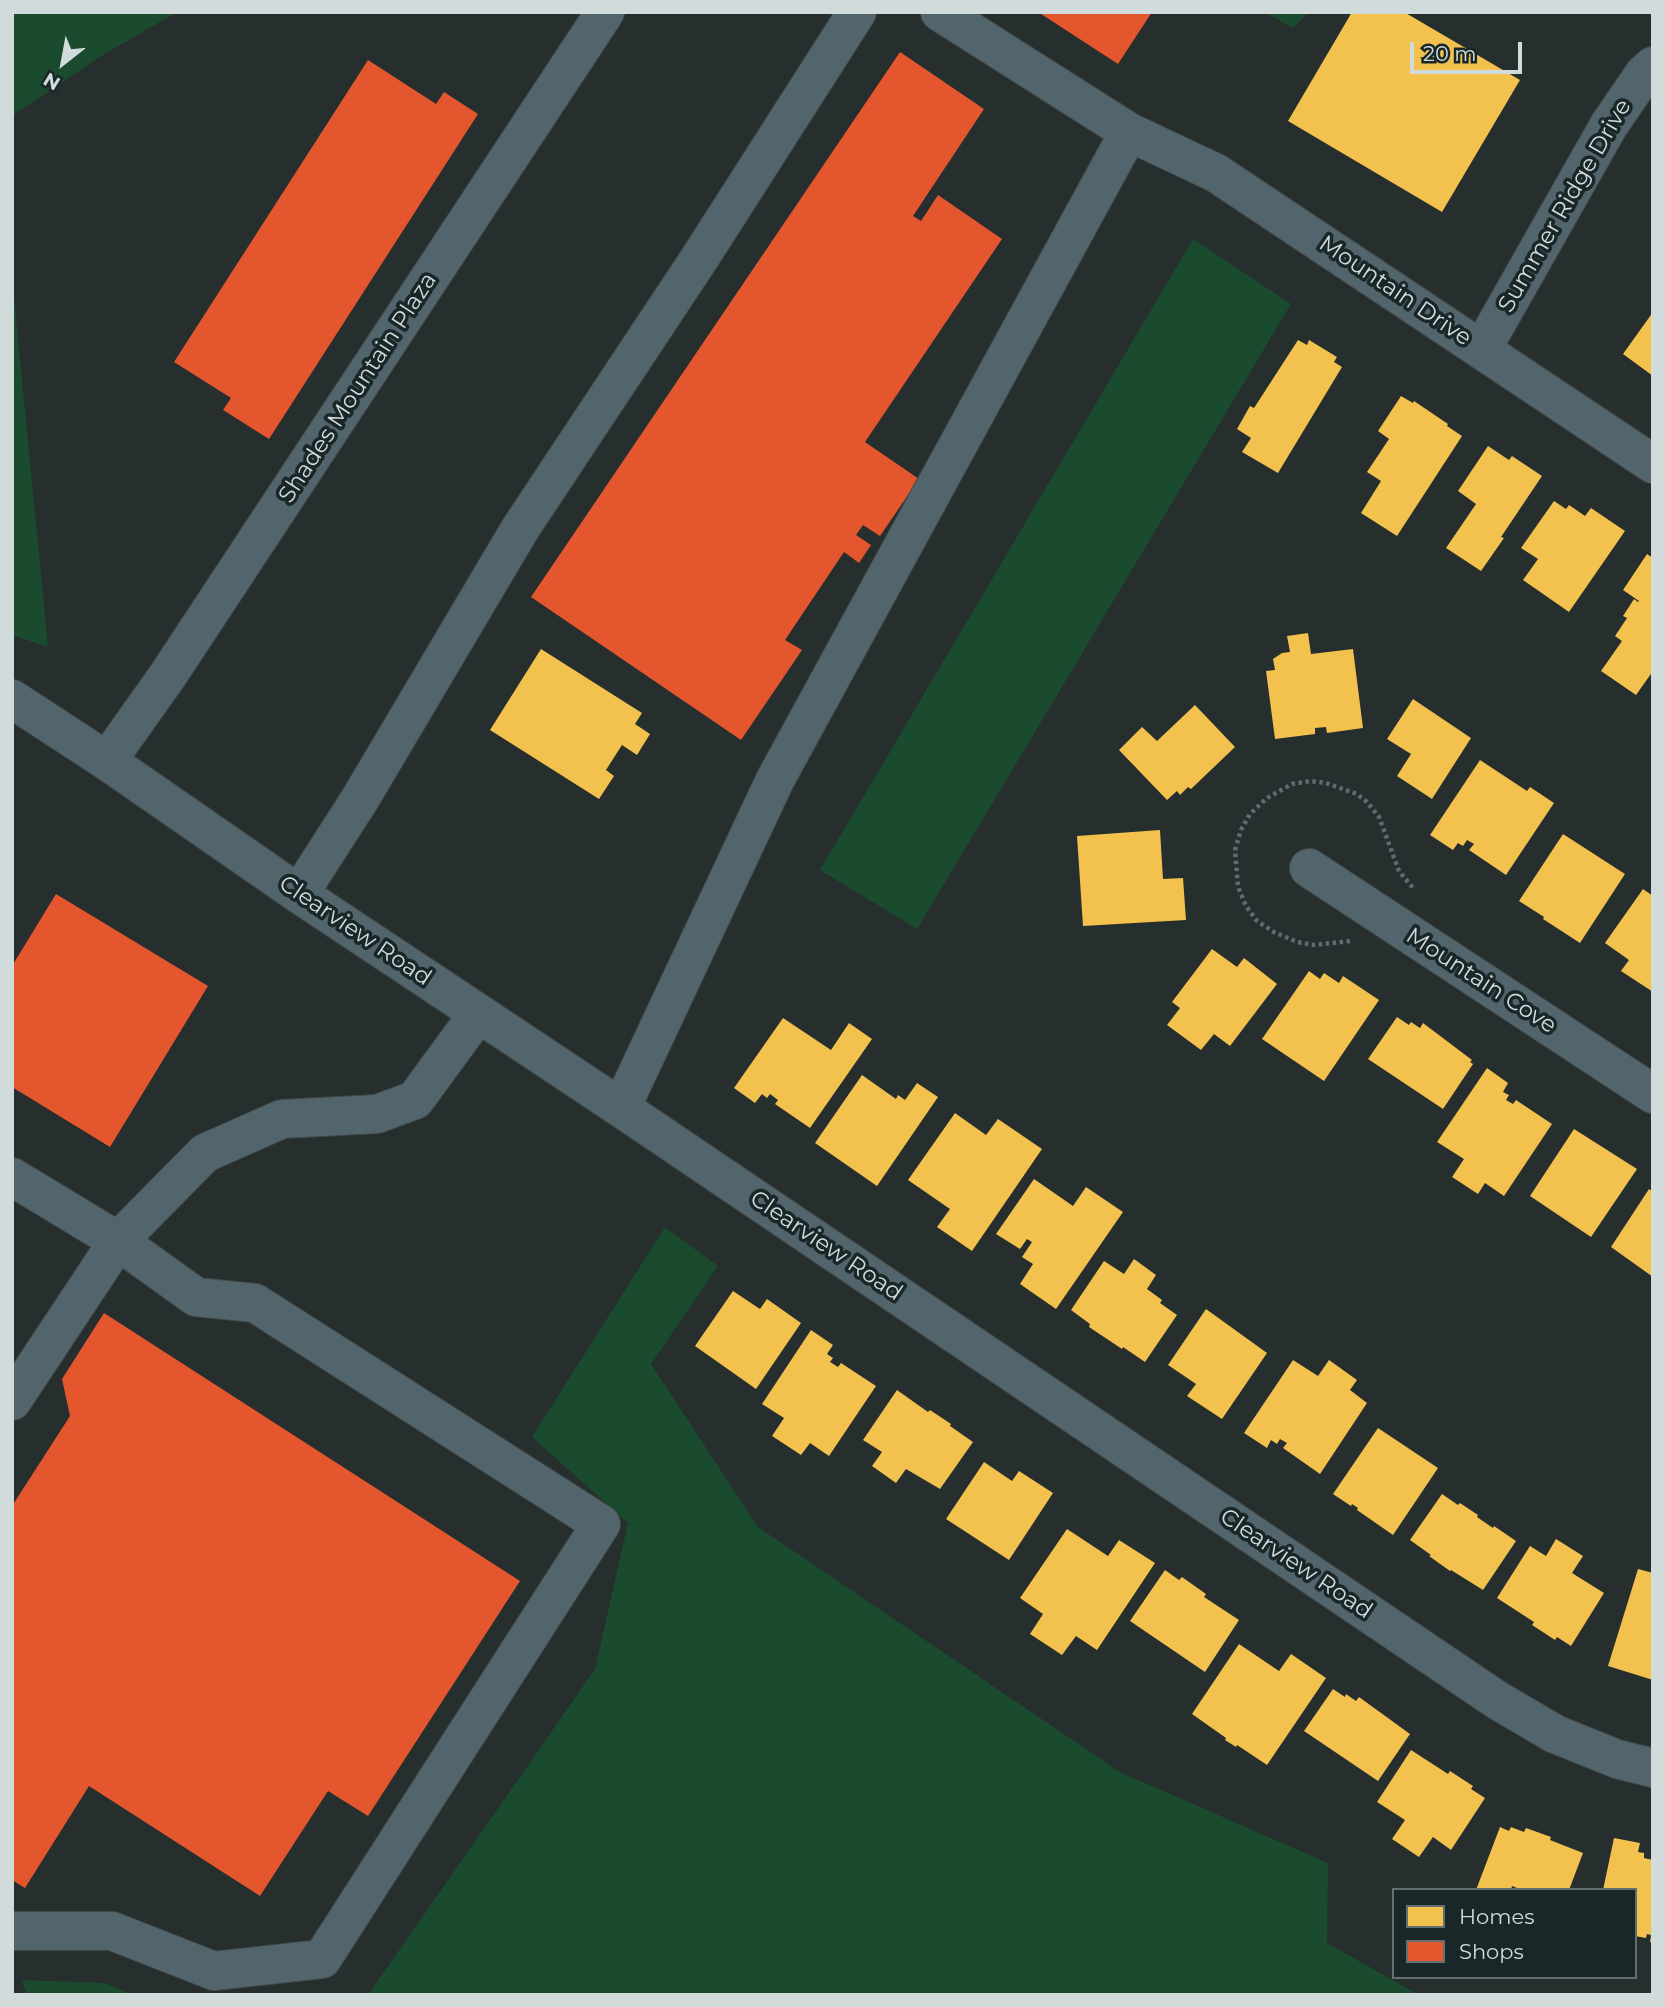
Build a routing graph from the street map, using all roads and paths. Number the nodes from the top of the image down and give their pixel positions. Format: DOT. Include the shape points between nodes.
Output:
graph roads {
  1 [pos="605,12"];
  2 [pos="857,12"];
  3 [pos="940,12"];
  4 [pos="1653,66"];
  5 [pos="1129,132"];
  6 [pos="1482,349"];
  7 [pos="1653,464"];
  8 [pos="12,699"];
  9 [pos="107,761"];
  10 [pos="1309,868"];
  11 [pos="299,894"];
  12 [pos="478,1014"];
  13 [pos="1653,1094"];
  14 [pos="621,1108"];
  15 [pos="12,1177"];
  16 [pos="118,1241"];
  17 [pos="12,1401"];
  18 [pos="1653,1768"];
  19 [pos="12,1931"];
  1 -- 9 [label="street, Shades Mountain Plaza" via="169,675"];
  2 -- 11 [label="street" via="520,529"];
  3 -- 5 [label="street, Mountain Drive"];
  4 -- 6 [label="street, Summer Ridge Drive" via="1609,125"];
  5 -- 6 [label="street, Mountain Drive" via="1216,173"];
  5 -- 14 [label="street" via="775,780"];
  6 -- 7 [label="street, Mountain Drive"];
  8 -- 9 [label="street, Clearview Road"];
  9 -- 11 [label="street, Clearview Road"];
  10 -- 13 [label="street, Mountain Cove"];
  11 -- 12 [label="street, Clearview Road"];
  12 -- 14 [label="street, Clearview Road"];
  12 -- 16 [label="street" via="415,1100 377,1114 282,1119 205,1153"];
  14 -- 18 [label="street, Clearview Road" via="1497,1700 1555,1734"];
  15 -- 16 [label="street"];
  16 -- 17 [label="street"];
  16 -- 19 [label="street" via="197,1297 255,1303 601,1524 322,1959 214,1971 112,1931"];
}
